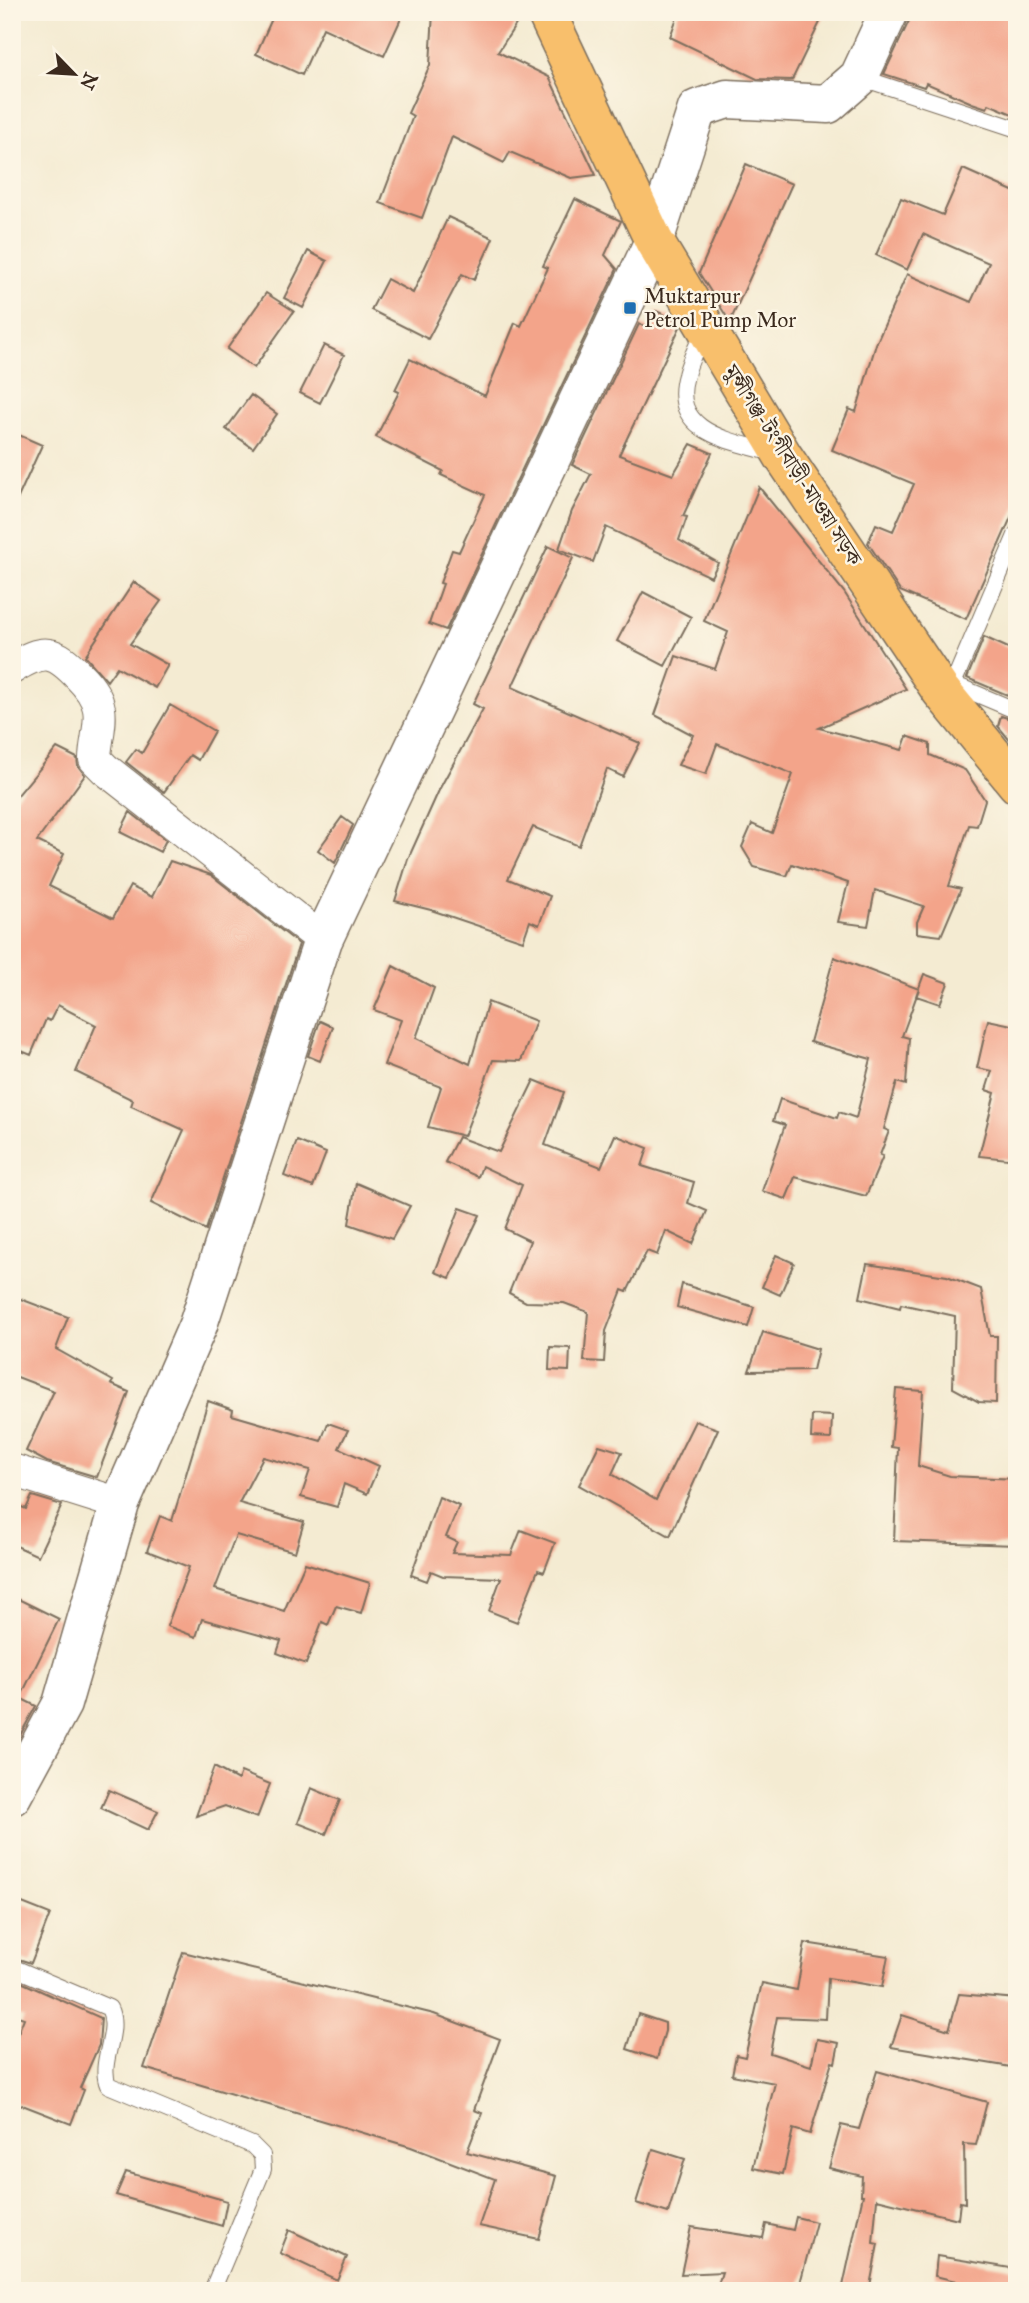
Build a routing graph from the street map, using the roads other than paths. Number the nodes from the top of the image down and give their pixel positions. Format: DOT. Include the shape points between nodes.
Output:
graph roads {
  1 [pos="546,12"];
  2 [pos="888,12"];
  3 [pos="859,77"];
  4 [pos="1017,129"];
  5 [pos="654,241"];
  6 [pos="706,327"];
  7 [pos="783,456"];
  8 [pos="1017,533"];
  9 [pos="12,668"];
  10 [pos="947,688"];
  11 [pos="1017,711"];
  12 [pos="1017,784"];
  13 [pos="323,940"];
  14 [pos="12,1470"];
  15 [pos="120,1504"];
  16 [pos="12,1796"];
  17 [pos="12,1968"];
  18 [pos="212,2291"];
  1 -- 5 [label="main road, মুন্সীগঞ্জ-টংগীবাড়ী-মাওয়া সড়ক"];
  2 -- 3 [label="street"];
  3 -- 4 [label="lane"];
  3 -- 5 [label="street" via="828,104 727,99 696,109"];
  5 -- 6 [label="main road, মুন্সীগঞ্জ-টংগীবাড়ী-মাওয়া সড়ক"];
  5 -- 13 [label="street"];
  6 -- 7 [label="main road, মুন্সীগঞ্জ-টংগীবাড়ী-মাওয়া সড়ক"];
  6 -- 7 [label="lane" via="686,373 684,407 696,425 716,437"];
  7 -- 10 [label="main road, মুন্সীগঞ্জ-টংগীবাড়ী-মাওয়া সড়ক"];
  8 -- 10 [label="lane"];
  9 -- 13 [label="street" via="29,657 47,654 62,658 91,689 100,710 95,759"];
  10 -- 11 [label="lane"];
  10 -- 12 [label="main road, মুন্সীগঞ্জ-টংগীবাড়ী-মাওয়া সড়ক"];
  13 -- 15 [label="street" via="198,1325"];
  14 -- 15 [label="street"];
  15 -- 16 [label="street" via="62,1703"];
  17 -- 18 [label="lane" via="108,2008 113,2017 104,2076 108,2085 252,2145 262,2155 263,2169"];
}
